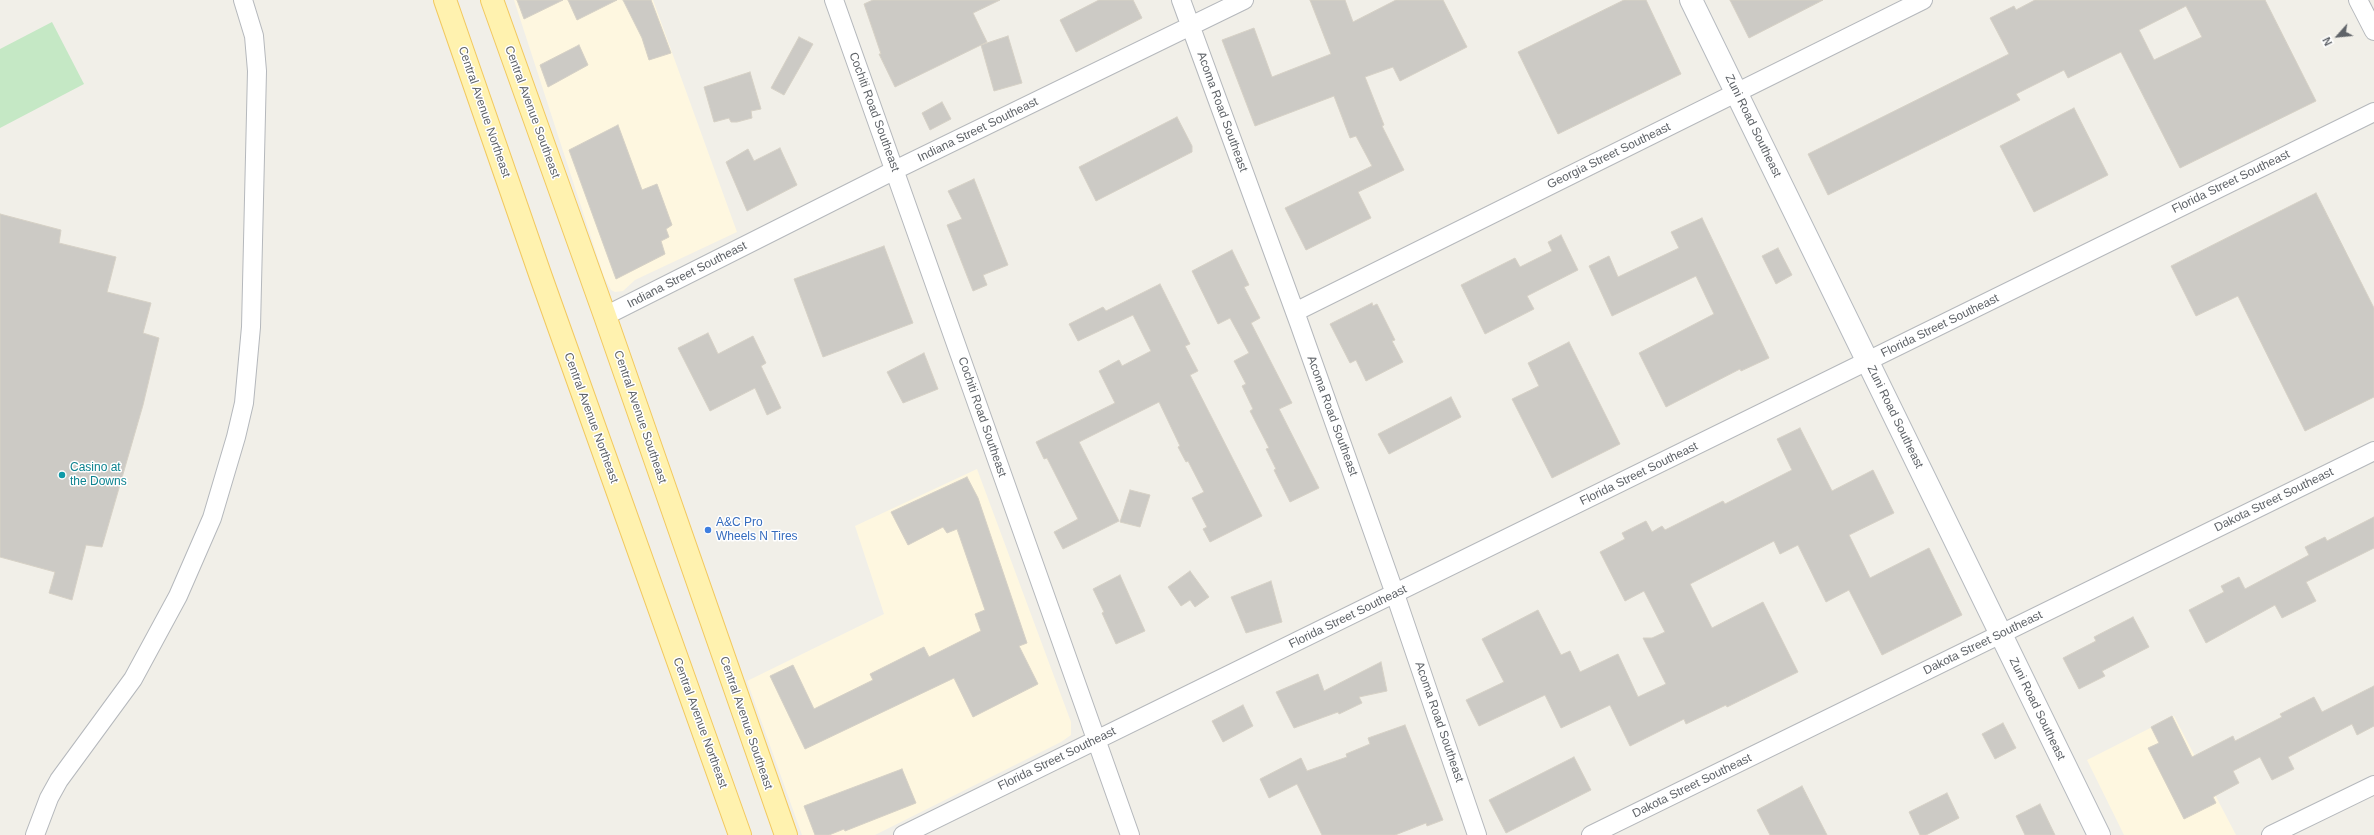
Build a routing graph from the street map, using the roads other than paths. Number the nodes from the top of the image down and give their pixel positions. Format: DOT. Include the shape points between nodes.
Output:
graph roads {
  1 [pos="243,0"];
  2 [pos="445,0"];
  3 [pos="492,0"];
  4 [pos="834,0"];
  5 [pos="1181,0"];
  6 [pos="1244,0"];
  7 [pos="1691,0"];
  8 [pos="1923,0"];
  9 [pos="2358,0"];
  10 [pos="1190,26"];
  11 [pos="2374,31"];
  12 [pos="1737,93"];
  13 [pos="2374,112"];
  14 [pos="895,170"];
  15 [pos="1295,312"];
  16 [pos="605,316"];
  17 [pos="1868,362"];
  18 [pos="2374,451"];
  19 [pos="1395,594"];
  20 [pos="2001,634"];
  21 [pos="1096,740"];
  22 [pos="2374,784"];
  23 [pos="35,835"];
  24 [pos="740,835"];
  25 [pos="786,835"];
  26 [pos="903,835"];
  27 [pos="1130,835"];
  28 [pos="1477,835"];
  29 [pos="1591,835"];
  30 [pos="2099,835"];
  31 [pos="2271,835"];
  1 -- 23 [label="street" via="254,36 257,71 251,327 248,373 236,437 212,518 178,596 133,679 59,780"];
  2 -- 24 [label="main road, Central Avenue Northeast" via="546,292"];
  3 -- 16 [label="main road, Central Avenue Southeast"];
  4 -- 14 [label="street, Cochiti Road Southeast"];
  5 -- 10 [label="street, Acoma Road Southeast"];
  6 -- 10 [label="street, Indiana Street Southeast"];
  7 -- 12 [label="street, Zuni Road Southeast"];
  8 -- 12 [label="street, Georgia Street Southeast"];
  9 -- 11 [label="street"];
  10 -- 14 [label="street, Indiana Street Southeast"];
  10 -- 15 [label="street, Acoma Road Southeast"];
  12 -- 15 [label="street, Georgia Street Southeast"];
  12 -- 17 [label="street, Zuni Road Southeast"];
  13 -- 17 [label="street, Florida Street Southeast"];
  14 -- 16 [label="street, Indiana Street Southeast"];
  14 -- 21 [label="street, Cochiti Road Southeast"];
  15 -- 19 [label="street, Acoma Road Southeast"];
  16 -- 25 [label="main road, Central Avenue Southeast"];
  17 -- 19 [label="street, Florida Street Southeast"];
  17 -- 20 [label="street, Zuni Road Southeast"];
  18 -- 20 [label="street, Dakota Street Southeast"];
  19 -- 21 [label="street, Florida Street Southeast"];
  19 -- 28 [label="street, Acoma Road Southeast"];
  20 -- 29 [label="street, Dakota Street Southeast"];
  20 -- 30 [label="street, Zuni Road Southeast"];
  21 -- 26 [label="street, Florida Street Southeast"];
  21 -- 27 [label="street, Cochiti Road Southeast"];
  22 -- 31 [label="street"];
}
